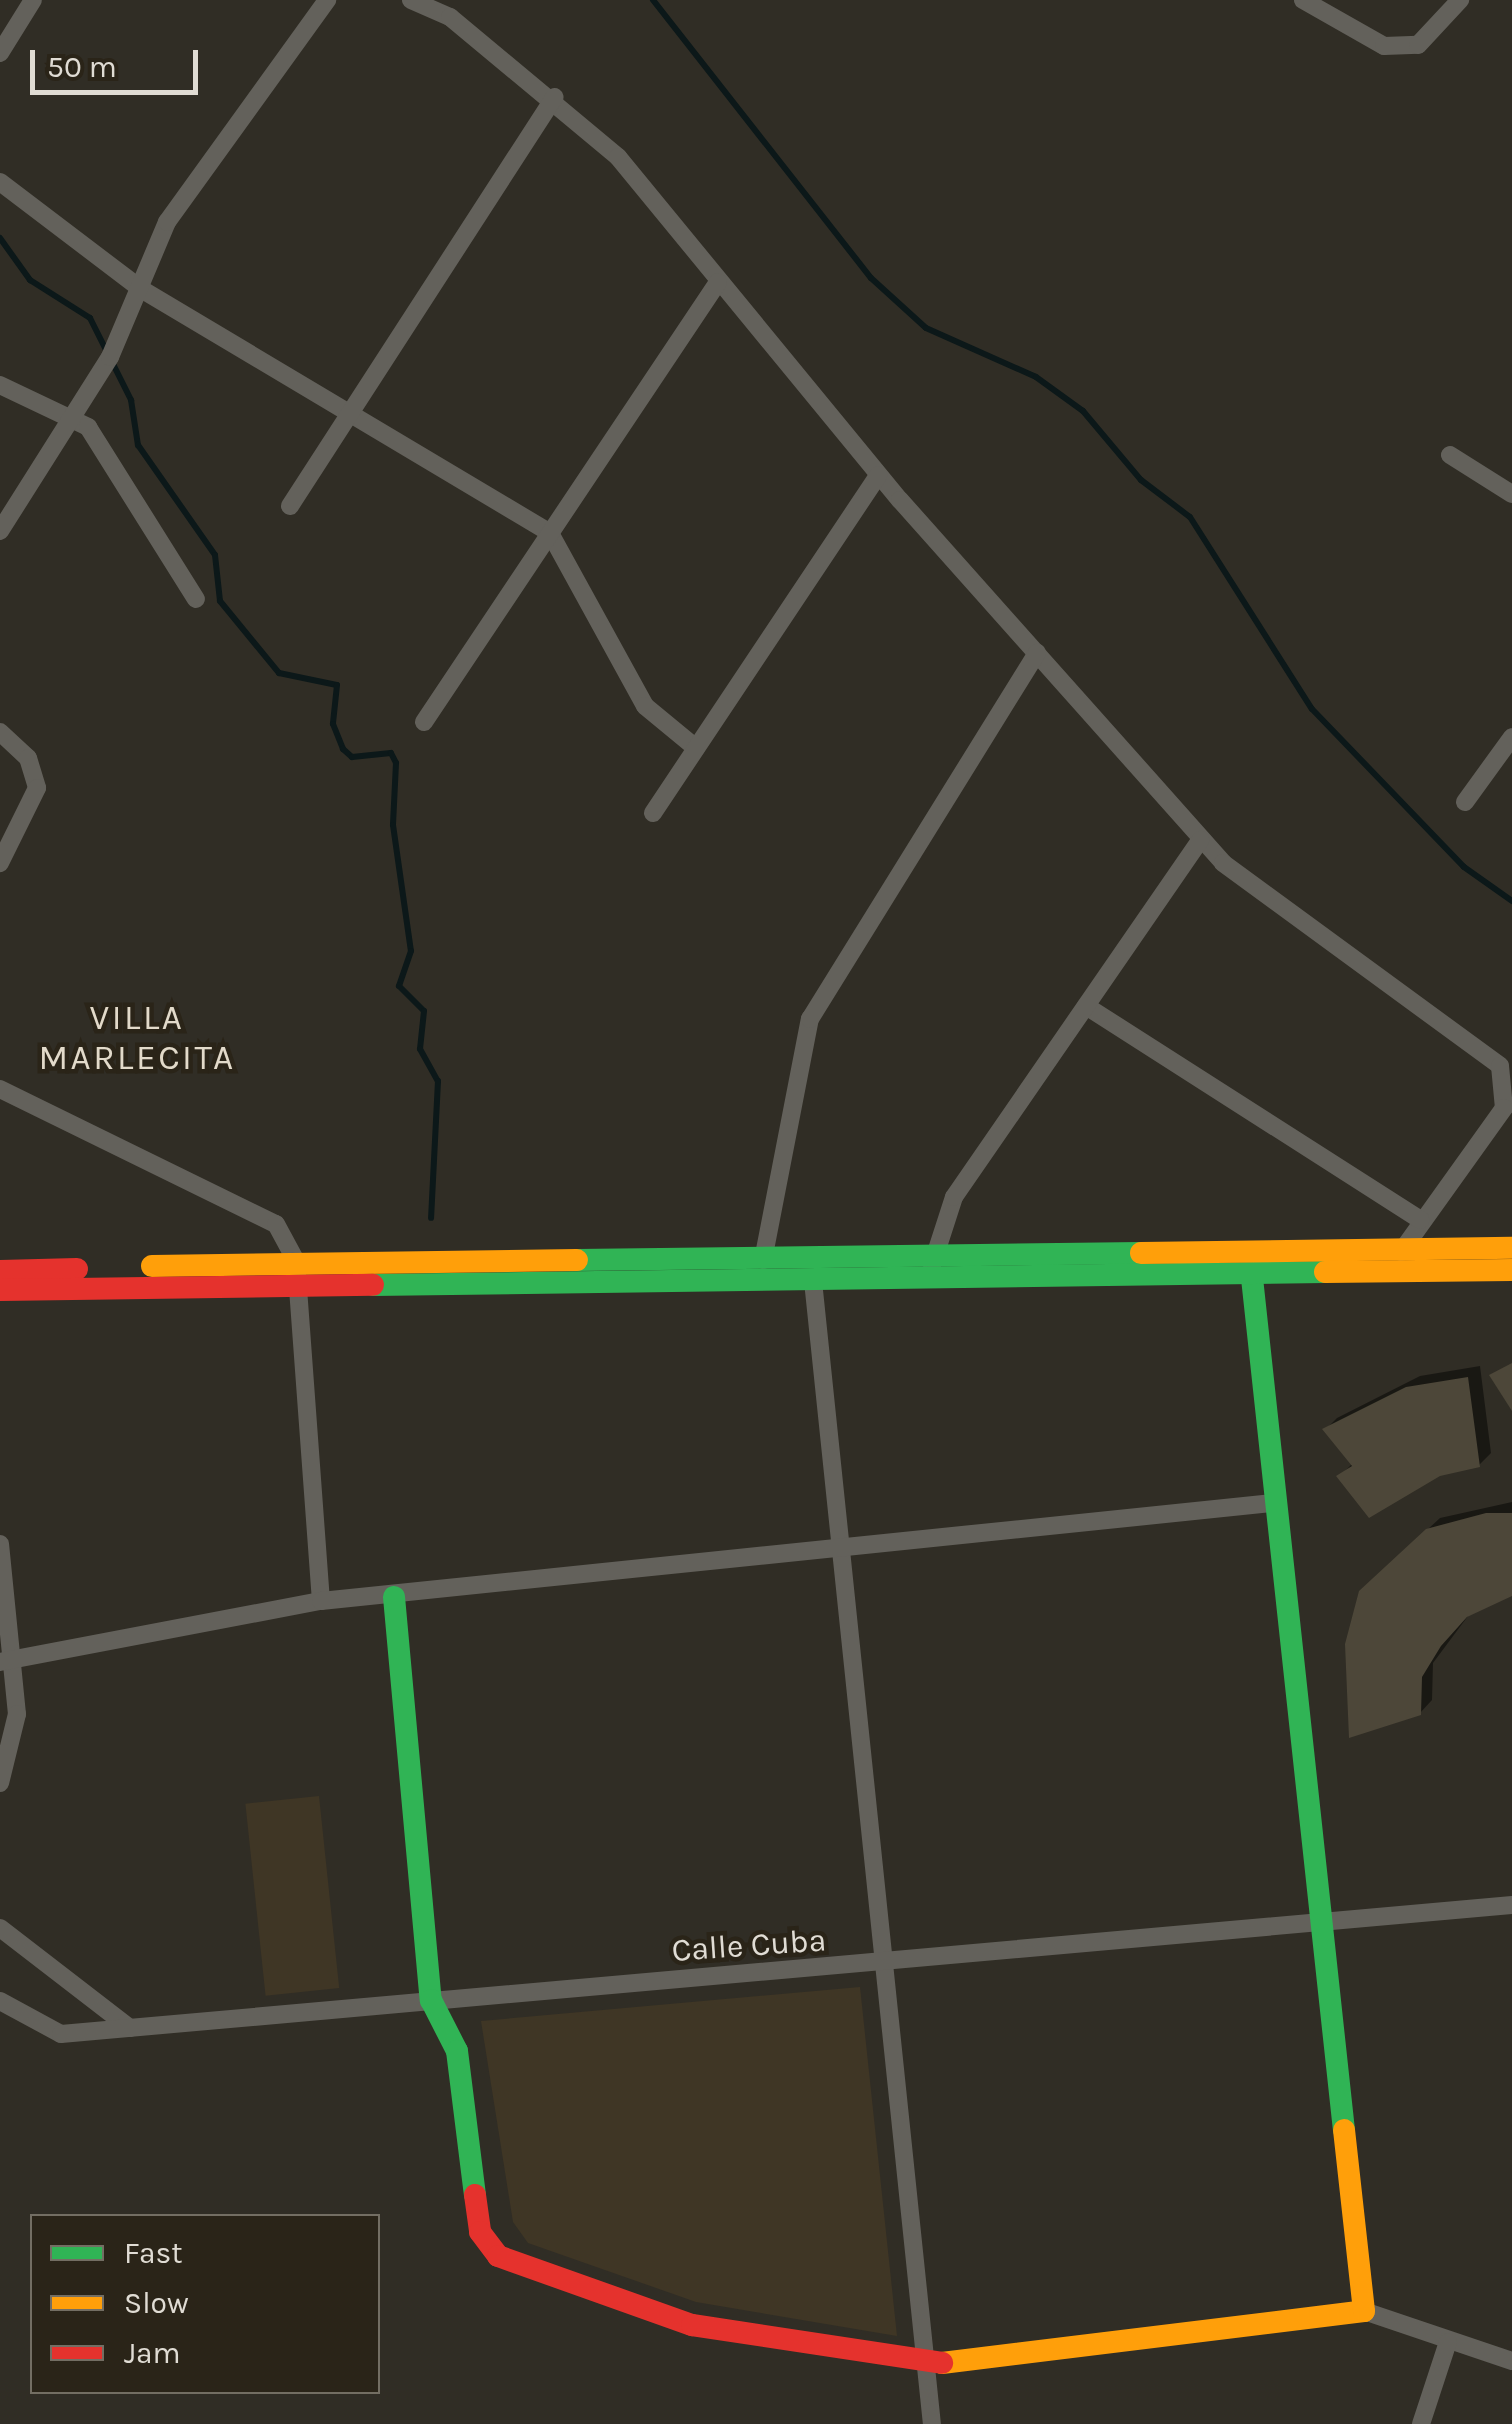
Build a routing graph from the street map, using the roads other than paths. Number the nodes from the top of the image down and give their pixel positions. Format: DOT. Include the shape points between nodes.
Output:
graph roads {
  1 [pos="33,0"];
  2 [pos="328,0"];
  3 [pos="411,0"];
  4 [pos="1303,0"];
  5 [pos="1460,0"];
  6 [pos="0,53"];
  7 [pos="556,98"];
  8 [pos="0,182"];
  9 [pos="718,282"];
  10 [pos="140,289"];
  11 [pos="0,385"];
  12 [pos="350,414"];
  13 [pos="74,420"];
  14 [pos="1450,455"];
  15 [pos="878,475"];
  16 [pos="1512,494"];
  17 [pos="290,506"];
  18 [pos="0,530"];
  19 [pos="550,533"];
  20 [pos="196,599"];
  21 [pos="1037,653"];
  22 [pos="424,722"];
  23 [pos="0,732"];
  24 [pos="1512,737"];
  25 [pos="696,748"];
  26 [pos="1465,802"];
  27 [pos="653,813"];
  28 [pos="1200,840"];
  29 [pos="0,863"];
  30 [pos="1086,1006"];
  31 [pos="0,1088"];
  32 [pos="1420,1220"];
  33 [pos="1512,1248"];
  34 [pos="1401,1252"];
  35 [pos="763,1260"];
  36 [pos="930,1269"];
  37 [pos="1512,1270"];
  38 [pos="0,1271"];
  39 [pos="297,1271"];
  40 [pos="1252,1278"];
  41 [pos="813,1281"];
  42 [pos="0,1290"];
  43 [pos="1272,1504"];
  44 [pos="0,1544"];
  45 [pos="837,1550"];
  46 [pos="394,1597"];
  47 [pos="320,1601"];
  48 [pos="6,1661"];
  49 [pos="0,1783"];
  50 [pos="1512,1905"];
  51 [pos="1317,1925"];
  52 [pos="0,1928"];
  53 [pos="878,1966"];
  54 [pos="431,2000"];
  55 [pos="0,2002"];
  56 [pos="130,2028"];
  57 [pos="1364,2310"];
  58 [pos="1448,2342"];
  59 [pos="1512,2361"];
  60 [pos="925,2365"];
  61 [pos="932,2424"];
  62 [pos="1421,2424"];
  1 -- 6 [label="street"];
  2 -- 10 [label="street" via="167,222"];
  3 -- 7 [label="street" via="450,17"];
  4 -- 5 [label="street" via="1384,46 1418,45"];
  7 -- 9 [label="street" via="618,157"];
  7 -- 12 [label="street"];
  8 -- 10 [label="street"];
  9 -- 15 [label="street"];
  9 -- 19 [label="street"];
  10 -- 12 [label="street"];
  10 -- 13 [label="street"];
  11 -- 13 [label="street"];
  12 -- 17 [label="street"];
  12 -- 19 [label="street"];
  13 -- 18 [label="street"];
  13 -- 20 [label="street" via="110,450"];
  14 -- 16 [label="street"];
  15 -- 21 [label="street"];
  15 -- 25 [label="street"];
  19 -- 22 [label="street"];
  19 -- 25 [label="street" via="645,706"];
  21 -- 28 [label="street"];
  21 -- 35 [label="street" via="810,1019"];
  23 -- 29 [label="street" via="28,758 37,788"];
  24 -- 26 [label="street"];
  25 -- 27 [label="street"];
  28 -- 30 [label="street"];
  28 -- 32 [label="street" via="1272,903 1500,1066 1504,1108"];
  30 -- 32 [label="street"];
  30 -- 36 [label="street" via="954,1197"];
  31 -- 39 [label="street" via="239,1200 276,1224"];
  32 -- 34 [label="street"];
  33 -- 34 [label="street"];
  34 -- 36 [label="street"];
  35 -- 36 [label="street"];
  35 -- 39 [label="street"];
  36 -- 40 [label="street"];
  36 -- 41 [label="street"];
  37 -- 40 [label="street"];
  38 -- 39 [label="street"];
  39 -- 41 [label="street"];
  39 -- 42 [label="street"];
  39 -- 47 [label="street"];
  40 -- 43 [label="street"];
  41 -- 45 [label="street"];
  43 -- 45 [label="street"];
  43 -- 51 [label="street"];
  44 -- 48 [label="street"];
  45 -- 46 [label="street"];
  45 -- 53 [label="street"];
  46 -- 47 [label="street"];
  46 -- 54 [label="street"];
  47 -- 48 [label="street"];
  48 -- 49 [label="street" via="17,1714"];
  50 -- 51 [label="street, Calle Cuba"];
  51 -- 53 [label="street, Calle Cuba"];
  51 -- 57 [label="street"];
  52 -- 56 [label="street"];
  53 -- 54 [label="street, Calle Cuba"];
  53 -- 60 [label="street"];
  54 -- 56 [label="street, Calle Cuba"];
  54 -- 60 [label="street" via="458,2051 480,2232 498,2256 692,2324"];
  55 -- 56 [label="street, Calle Cuba" via="60,2034"];
  57 -- 58 [label="street"];
  57 -- 60 [label="street"];
  58 -- 59 [label="street"];
  58 -- 62 [label="street"];
  60 -- 61 [label="street"];
}
